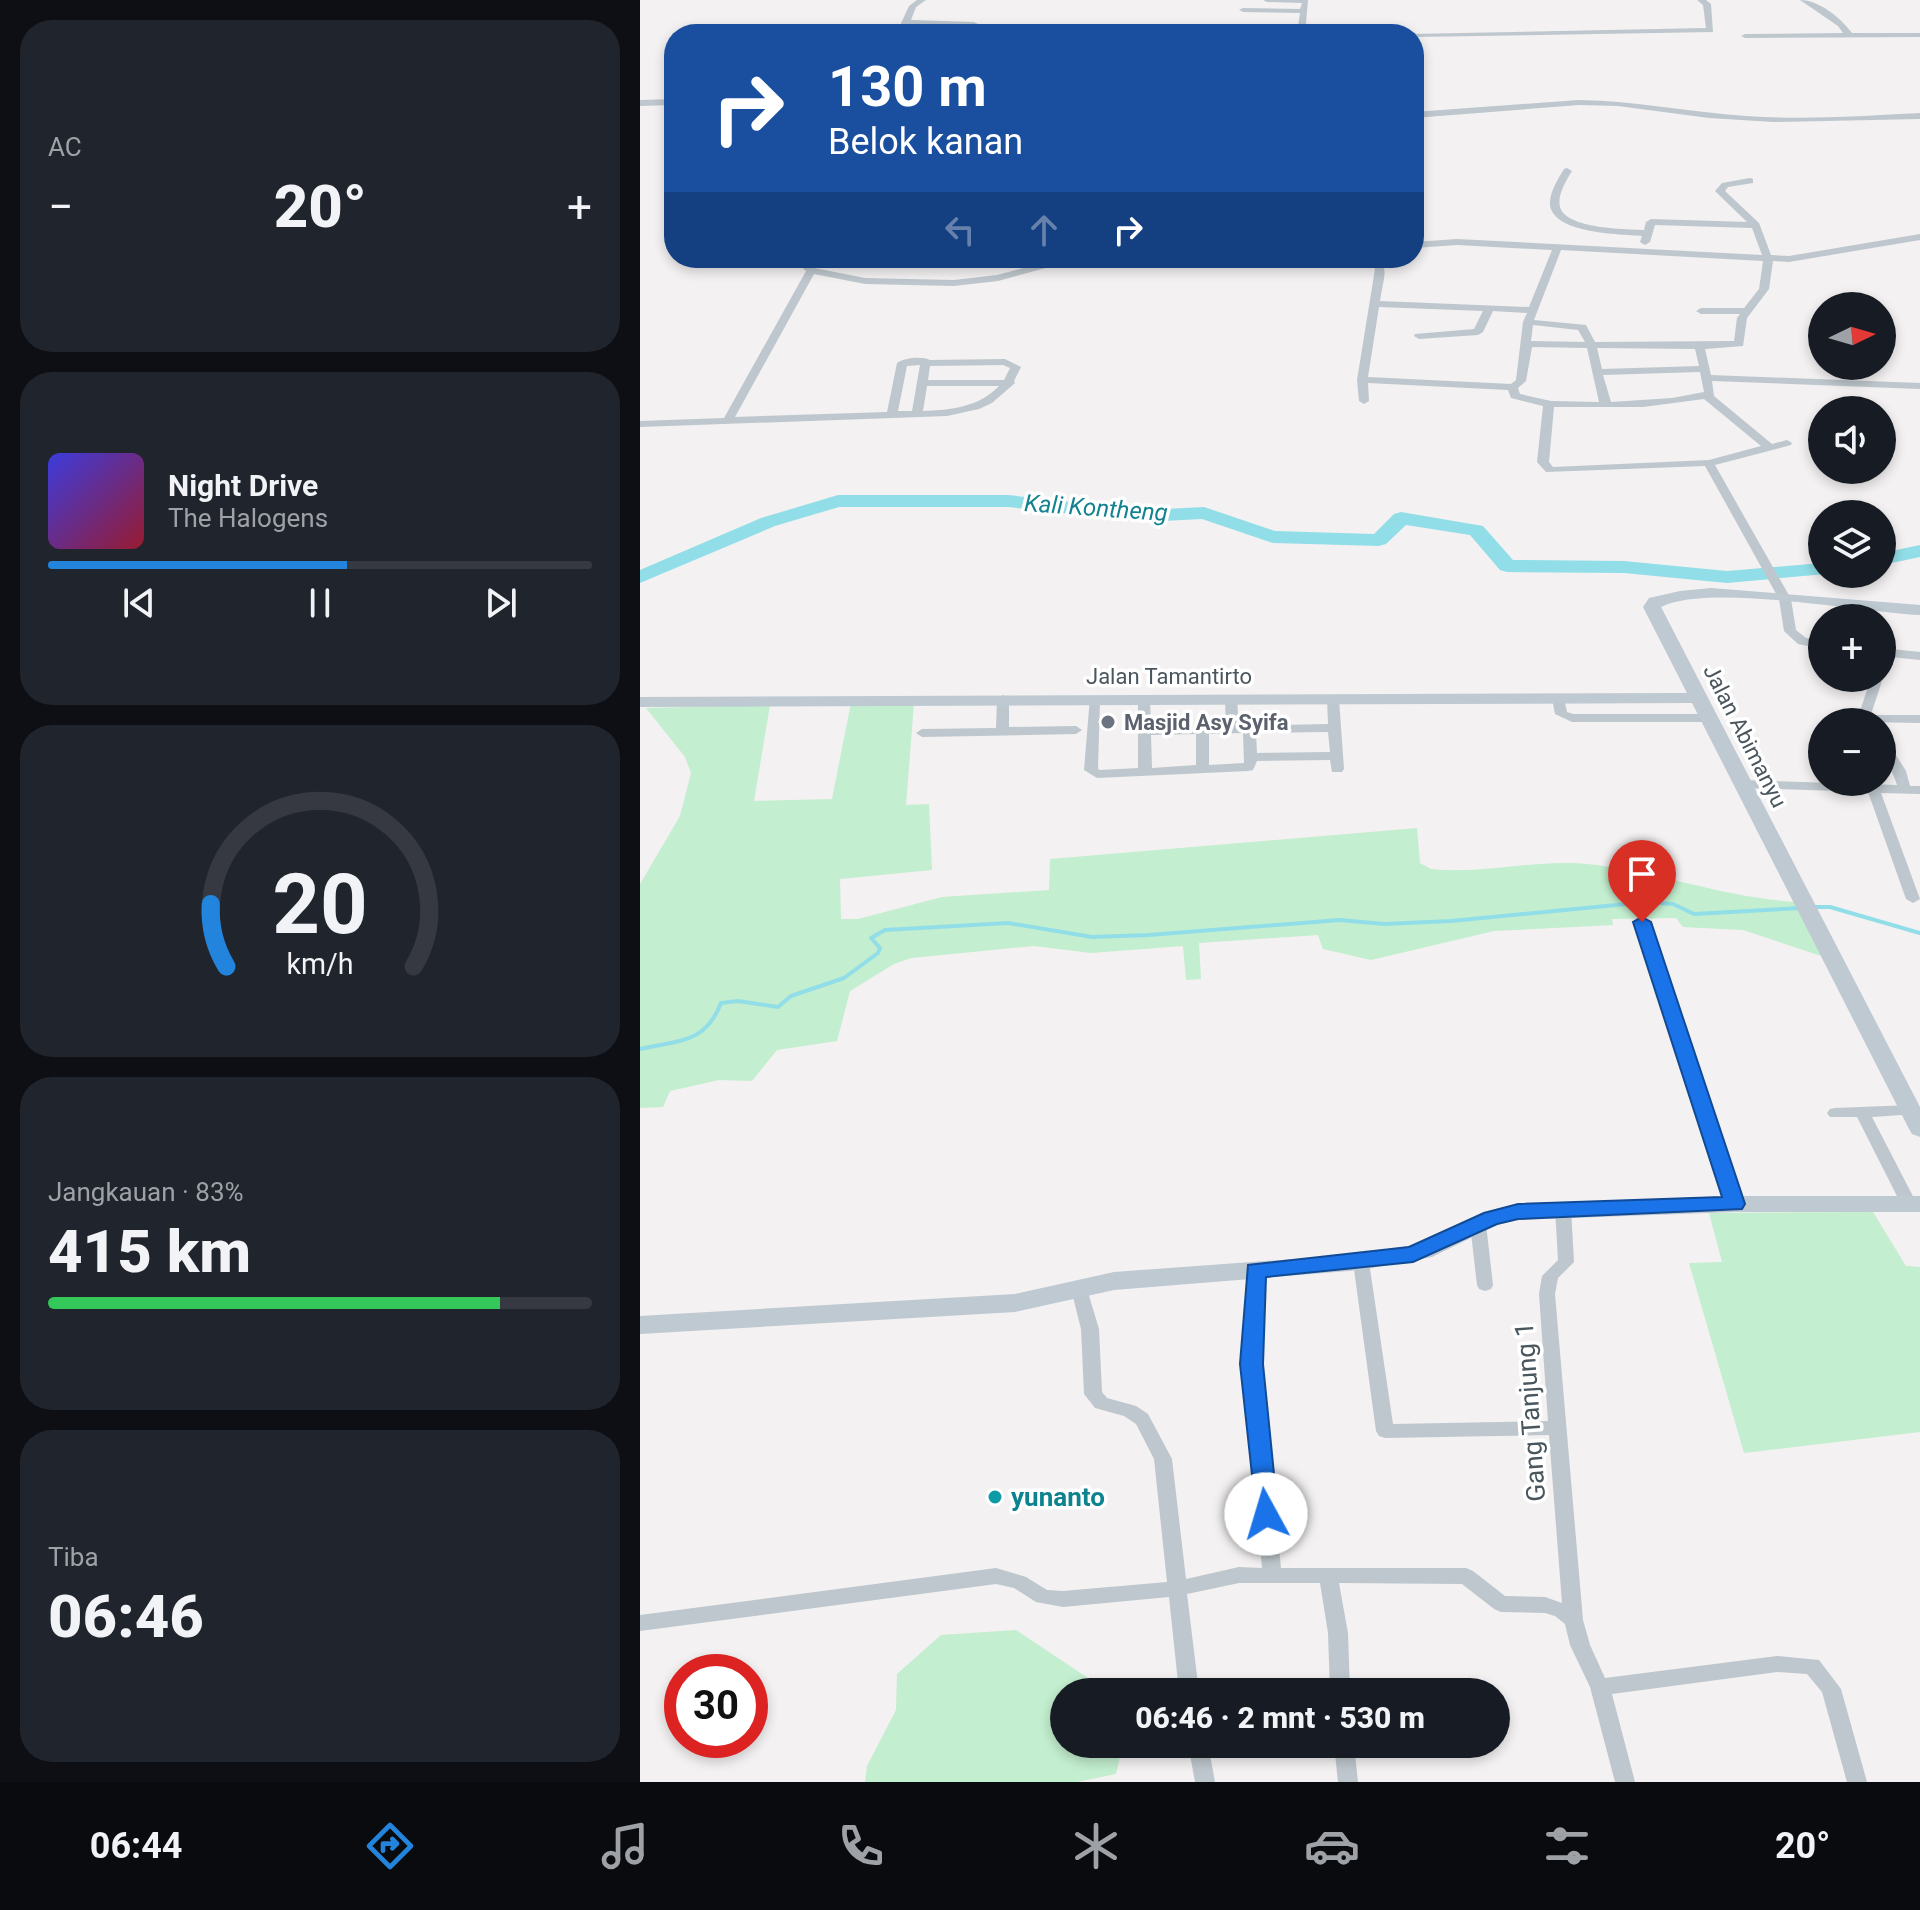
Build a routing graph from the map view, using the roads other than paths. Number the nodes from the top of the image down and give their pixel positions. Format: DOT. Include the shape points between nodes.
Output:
graph roads {
  1 [pos="922,0"];
  2 [pos="1267,0"];
  3 [pos="1701,0"];
  4 [pos="1804,0"];
  5 [pos="1305,4"];
  6 [pos="1243,10"];
  7 [pos="906,22"];
  8 [pos="974,24"];
  9 [pos="1302,24"];
  10 [pos="1424,35"];
  11 [pos="1849,35"];
  12 [pos="1920,35"];
  13 [pos="1745,36"];
  14 [pos="664,102"];
  15 [pos="640,103"];
  16 [pos="1424,114"];
  17 [pos="1920,116"];
  18 [pos="1567,171"];
  19 [pos="1750,181"];
  20 [pos="1756,225"];
  21 [pos="1647,233"];
  22 [pos="1920,237"];
  23 [pos="1424,244"];
  24 [pos="1558,246"];
  25 [pos="1644,251"];
  26 [pos="1768,259"];
  27 [pos="808,268"];
  28 [pos="1035,268"];
  29 [pos="1380,268"];
  30 [pos="811,270"];
  31 [pos="1374,304"];
  32 [pos="1490,307"];
  33 [pos="1533,310"];
  34 [pos="1701,311"];
  35 [pos="1746,311"];
  36 [pos="1528,322"];
  37 [pos="1419,336"];
  38 [pos="1591,344"];
  39 [pos="1527,345"];
  40 [pos="1701,346"];
  41 [pos="927,363"];
  42 [pos="1597,372"];
  43 [pos="1706,374"];
  44 [pos="1362,380"];
  45 [pos="923,383"];
  46 [pos="1010,383"];
  47 [pos="1920,386"];
  48 [pos="1513,387"];
  49 [pos="1707,396"];
  50 [pos="1364,401"];
  51 [pos="1549,404"];
  52 [pos="1605,405"];
  53 [pos="917,414"];
  54 [pos="892,415"];
  55 [pos="729,419"];
  56 [pos="640,424"];
  57 [pos="1787,443"];
  58 [pos="1769,447"];
  59 [pos="1709,463"];
  60 [pos="1785,599"];
  61 [pos="1920,610"];
  62 [pos="1808,641"];
  63 [pos="1896,655"];
  64 [pos="1920,656"];
  65 [pos="1558,698"];
  66 [pos="1699,698"];
  67 [pos="1003,699"];
  68 [pos="1333,699"];
  69 [pos="1094,700"];
  70 [pos="1144,700"];
  71 [pos="1231,700"];
  72 [pos="640,702"];
  73 [pos="1708,718"];
  74 [pos="1896,719"];
  75 [pos="1920,719"];
  76 [pos="1334,728"];
  77 [pos="1249,729"];
  78 [pos="1076,730"];
  79 [pos="1203,730"];
  80 [pos="1233,730"];
  81 [pos="1002,731"];
  82 [pos="1144,731"];
  83 [pos="922,733"];
  84 [pos="1251,757"];
  85 [pos="1896,766"];
  86 [pos="1202,770"];
  87 [pos="1145,772"];
  88 [pos="1743,784"];
  89 [pos="1808,786"];
  90 [pos="1896,790"];
  91 [pos="1905,790"];
  92 [pos="1920,790"];
  93 [pos="1876,796"];
  94 [pos="1913,899"];
  95 [pos="1642,922"];
  96 [pos="1862,1112"];
  97 [pos="1835,1113"];
  98 [pos="1915,1120"];
  99 [pos="1735,1204"];
  100 [pos="1914,1204"];
  101 [pos="1563,1208"];
  102 [pos="1478,1224"];
  103 [pos="1361,1262"];
  104 [pos="1255,1271"];
  105 [pos="1485,1285"];
  106 [pos="1079,1289"];
  107 [pos="640,1325"];
  108 [pos="1556,1428"];
  109 [pos="1272,1574"];
  110 [pos="1328,1575"];
  111 [pos="1175,1589"];
  112 [pos="1573,1620"];
  113 [pos="640,1623"];
  114 [pos="1187,1678"];
  115 [pos="1340,1678"];
  116 [pos="1600,1687"];
  117 [pos="1201,1758"];
  118 [pos="1345,1758"];
  119 [pos="1205,1782"];
  120 [pos="1348,1782"];
  121 [pos="1625,1782"];
  122 [pos="1857,1782"];
  1 -- 7 [label="street"];
  2 -- 5 [label="street"];
  3 -- 10 [label="street" via="1707,4 1710,30"];
  4 -- 11 [label="street" via="1838,21"];
  5 -- 6 [label="street"];
  5 -- 9 [label="street"];
  7 -- 8 [label="street"];
  11 -- 12 [label="street"];
  11 -- 13 [label="street"];
  14 -- 15 [label="street"];
  16 -- 17 [label="street" via="1558,102 1624,103 1813,122"];
  18 -- 21 [label="street" via="1555,203 1564,221"];
  19 -- 20 [label="street" via="1725,185 1720,191"];
  20 -- 21 [label="street" via="1651,222"];
  20 -- 26 [label="street"];
  21 -- 25 [label="street"];
  22 -- 26 [label="street"];
  23 -- 24 [label="street"];
  24 -- 25 [label="street"];
  24 -- 33 [label="street"];
  25 -- 26 [label="street"];
  26 -- 35 [label="street" via="1764,289"];
  27 -- 30 [label="street"];
  28 -- 30 [label="street" via="963,282 865,281"];
  29 -- 31 [label="street"];
  30 -- 55 [label="street"];
  31 -- 32 [label="street"];
  31 -- 44 [label="street"];
  32 -- 33 [label="street"];
  32 -- 37 [label="street" via="1479,331"];
  33 -- 36 [label="street"];
  34 -- 35 [label="street"];
  35 -- 40 [label="street" via="1739,323 1739,344"];
  36 -- 38 [label="street" via="1580,326"];
  36 -- 39 [label="street"];
  38 -- 39 [label="street"];
  38 -- 40 [label="street"];
  38 -- 42 [label="street"];
  39 -- 48 [label="street" via="1521,381"];
  40 -- 43 [label="street"];
  41 -- 45 [label="street"];
  41 -- 46 [label="street" via="1010,363 1016,367"];
  41 -- 54 [label="street" via="902,363"];
  42 -- 43 [label="street"];
  42 -- 52 [label="street"];
  43 -- 47 [label="street"];
  43 -- 49 [label="street" via="1711,393"];
  44 -- 48 [label="street"];
  44 -- 50 [label="street"];
  45 -- 46 [label="street"];
  45 -- 53 [label="street"];
  46 -- 53 [label="street" via="970,411"];
  48 -- 51 [label="street" via="1520,399"];
  49 -- 52 [label="street"];
  49 -- 58 [label="street"];
  51 -- 52 [label="street"];
  51 -- 59 [label="street" via="1543,462 1550,470"];
  53 -- 54 [label="street"];
  54 -- 55 [label="street"];
  55 -- 56 [label="street"];
  57 -- 58 [label="street"];
  58 -- 59 [label="street"];
  59 -- 60 [label="street"];
  60 -- 61 [label="street, Jalan Abimanyu"];
  60 -- 62 [label="street" via="1793,636"];
  60 -- 66 [label="street, Jalan Abimanyu" via="1695,595 1652,605"];
  63 -- 64 [label="street"];
  65 -- 66 [label="street, Jalan Tamantirto"];
  65 -- 68 [label="street, Jalan Tamantirto"];
  65 -- 73 [label="street" via="1561,714 1572,718"];
  66 -- 73 [label="street, Jalan Abimanyu"];
  67 -- 69 [label="street, Jalan Tamantirto"];
  67 -- 72 [label="street, Jalan Tamantirto"];
  67 -- 81 [label="street"];
  68 -- 71 [label="street, Jalan Tamantirto"];
  68 -- 76 [label="street"];
  69 -- 70 [label="street, Jalan Tamantirto"];
  69 -- 87 [label="street" via="1092,772"];
  70 -- 71 [label="street, Jalan Tamantirto"];
  70 -- 82 [label="street"];
  71 -- 80 [label="street"];
  73 -- 88 [label="street, Jalan Abimanyu"];
  74 -- 75 [label="street"];
  76 -- 77 [label="street"];
  76 -- 84 [label="street" via="1337,763"];
  77 -- 80 [label="street"];
  77 -- 84 [label="street"];
  78 -- 81 [label="street"];
  79 -- 80 [label="street"];
  79 -- 82 [label="street"];
  79 -- 86 [label="street"];
  81 -- 83 [label="street"];
  82 -- 87 [label="street"];
  84 -- 86 [label="street" via="1250,766"];
  85 -- 91 [label="street"];
  86 -- 87 [label="street"];
  88 -- 89 [label="street"];
  88 -- 98 [label="street, Jalan Abimanyu"];
  90 -- 91 [label="street"];
  91 -- 92 [label="street"];
  93 -- 94 [label="street"];
  95 -- 99 [label="street"];
  96 -- 97 [label="street"];
  96 -- 98 [label="street"];
  96 -- 100 [label="street"];
  99 -- 100 [label="street"];
  99 -- 101 [label="street"];
  101 -- 102 [label="street" via="1507,1213"];
  101 -- 108 [label="street, Gang Tanjung 1" via="1566,1262 1547,1286"];
  102 -- 103 [label="street" via="1424,1251"];
  102 -- 105 [label="street"];
  103 -- 104 [label="street"];
  103 -- 108 [label="street" via="1385,1431"];
  104 -- 106 [label="street" via="1114,1281"];
  104 -- 109 [label="street" via="1252,1364"];
  106 -- 107 [label="street" via="1015,1303"];
  106 -- 111 [label="street" via="1090,1329 1093,1394 1101,1403 1142,1419 1163,1459"];
  108 -- 112 [label="street, Gang Tanjung 1"];
  109 -- 110 [label="street"];
  109 -- 111 [label="street" via="1239,1575"];
  110 -- 112 [label="street" via="1466,1576 1501,1604 1554,1606"];
  110 -- 115 [label="street"];
  111 -- 113 [label="street" via="1063,1599 1043,1597 996,1576"];
  111 -- 114 [label="street"];
  112 -- 116 [label="street, Gang Tanjung 1"];
  116 -- 121 [label="street, Gang Tanjung 1"];
  116 -- 122 [label="street" via="1777,1664 1812,1666 1831,1689"];
  117 -- 119 [label="street"];
  118 -- 120 [label="street"];
}
